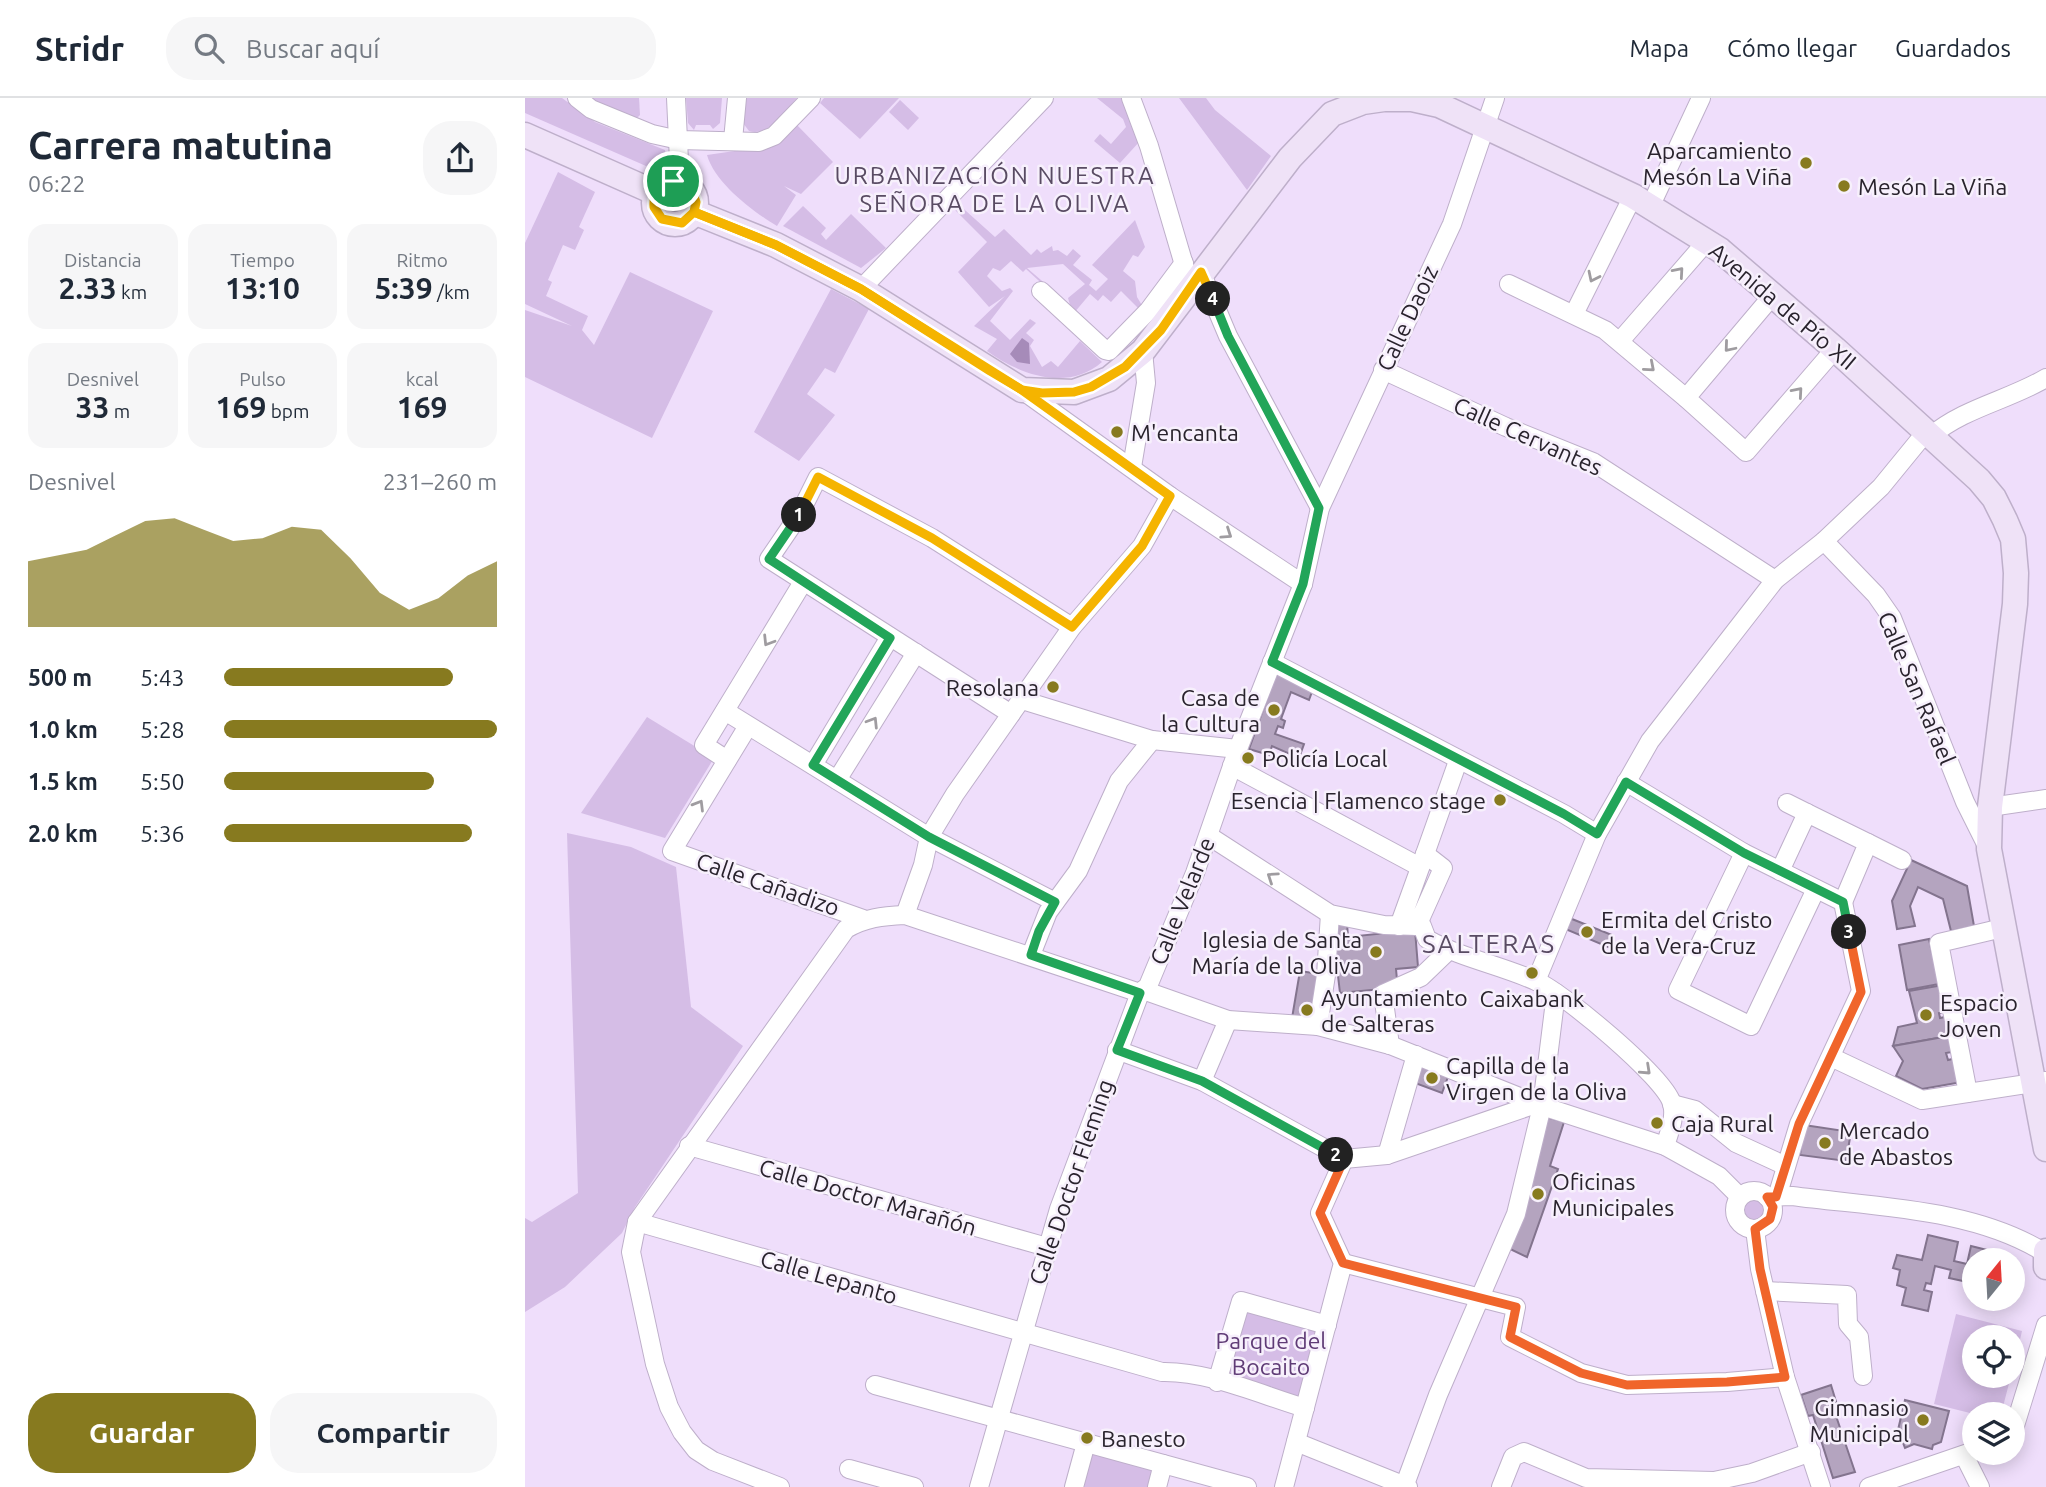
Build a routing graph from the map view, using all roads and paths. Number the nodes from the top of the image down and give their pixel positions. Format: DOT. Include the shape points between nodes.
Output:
graph roads {
  1 [pos="577,98"];
  2 [pos="676,98"];
  3 [pos="737,98"];
  4 [pos="811,98"];
  5 [pos="1044,98"];
  6 [pos="1131,98"];
  7 [pos="1495,98"];
  8 [pos="1701,98"];
  9 [pos="1338,106"];
  10 [pos="1486,125"];
  11 [pos="525,135"];
  12 [pos="679,140"];
  13 [pos="733,141"];
  14 [pos="680,182"];
  15 [pos="656,193"];
  16 [pos="1642,201"];
  17 [pos="694,212"];
  18 [pos="1707,241"];
  19 [pos="1191,274"];
  20 [pos="1509,284"];
  21 [pos="861,289"];
  22 [pos="1041,291"];
  23 [pos="1773,295"];
  24 [pos="1574,314"];
  25 [pos="1620,341"];
  26 [pos="1835,349"];
  27 [pos="1143,351"];
  28 [pos="1383,370"];
  29 [pos="2046,378"];
  30 [pos="1022,390"];
  31 [pos="1686,398"];
  32 [pos="1929,434"];
  33 [pos="1132,467"];
  34 [pos="1170,496"];
  35 [pos="1319,508"];
  36 [pos="1824,541"];
  37 [pos="1775,580"];
  38 [pos="803,582"];
  39 [pos="1303,584"];
  40 [pos="1072,627"];
  41 [pos="890,638"];
  42 [pos="916,653"];
  43 [pos="1272,662"];
  44 [pos="1017,707"];
  45 [pos="725,711"];
  46 [pos="748,726"];
  47 [pos="1152,740"];
  48 [pos="1235,757"];
  49 [pos="727,760"];
  50 [pos="1458,761"];
  51 [pos="813,765"];
  52 [pos="837,780"];
  53 [pos="1626,782"];
  54 [pos="2046,799"];
  55 [pos="1787,803"];
  56 [pos="1990,807"];
  57 [pos="1807,813"];
  58 [pos="1597,834"];
  59 [pos="1209,836"];
  60 [pos="929,837"];
  61 [pos="1868,843"];
  62 [pos="1989,849"];
  63 [pos="1744,853"];
  64 [pos="1423,860"];
  65 [pos="1902,860"];
  66 [pos="1780,871"];
  67 [pos="1816,889"];
  68 [pos="1055,902"];
  69 [pos="1843,902"];
  70 [pos="1329,914"];
  71 [pos="905,915"];
  72 [pos="863,919"];
  73 [pos="1408,926"];
  74 [pos="1994,930"];
  75 [pos="1448,951"];
  76 [pos="1031,955"];
  77 [pos="1536,981"];
  78 [pos="1142,992"];
  79 [pos="1556,993"];
  80 [pos="1228,1020"];
  81 [pos="1318,1026"];
  82 [pos="1390,1045"];
  83 [pos="1117,1050"];
  84 [pos="1416,1055"];
  85 [pos="1831,1057"];
  86 [pos="1202,1081"];
  87 [pos="2039,1082"];
  88 [pos="1968,1093"];
  89 [pos="1672,1104"];
  90 [pos="1539,1105"];
  91 [pos="689,1146"];
  92 [pos="1665,1146"];
  93 [pos="2046,1149"];
  94 [pos="1387,1155"];
  95 [pos="1344,1159"];
  96 [pos="1786,1166"];
  97 [pos="1740,1197"];
  98 [pos="1772,1197"];
  99 [pos="637,1222"];
  100 [pos="1755,1229"];
  101 [pos="1047,1247"];
  102 [pos="2046,1257"];
  103 [pos="1343,1263"];
  104 [pos="1765,1291"];
  105 [pos="1481,1297"];
  106 [pos="1327,1325"];
  107 [pos="2046,1325"];
  108 [pos="1021,1332"];
  109 [pos="1863,1376"];
  110 [pos="1785,1377"];
  111 [pos="1217,1382"];
  112 [pos="875,1385"];
  113 [pos="2022,1402"];
  114 [pos="1305,1408"];
  115 [pos="998,1420"];
  116 [pos="1296,1442"];
  117 [pos="1086,1443"];
  118 [pos="1811,1452"];
  119 [pos="1962,1455"];
  120 [pos="1163,1464"];
  121 [pos="1973,1465"];
  122 [pos="849,1469"];
  123 [pos="1586,1482"];
  124 [pos="1714,1484"];
  125 [pos="781,1487"];
  126 [pos="914,1487"];
  127 [pos="979,1487"];
  128 [pos="1074,1487"];
  129 [pos="1157,1487"];
  130 [pos="1247,1487"];
  131 [pos="1284,1487"];
  132 [pos="1405,1487"];
  133 [pos="1501,1487"];
  134 [pos="1821,1487"];
  135 [pos="1869,1487"];
  136 [pos="1980,1487"];
  1 -- 12 [label="street" via="591,109"];
  2 -- 12 [label="street"];
  3 -- 13 [label="street"];
  4 -- 13 [label="street" via="774,136 759,142"];
  5 -- 21 [label="street"];
  6 -- 19 [label="street"];
  7 -- 10 [label="street, Calle Daoiz"];
  8 -- 16 [label="street"];
  9 -- 10 [label="main road, Avenida de Pío XII" via="1412,99"];
  9 -- 19 [label="main road, Avenida de Pío XII"];
  10 -- 16 [label="main road, Avenida de Pío XII"];
  10 -- 28 [label="street, Calle Daoiz" via="1452,224"];
  11 -- 15 [label="main road"];
  12 -- 13 [label="street"];
  12 -- 14 [label="street"];
  14 -- 15 [label="main road" via="666,183"];
  14 -- 17 [label="main road" via="695,195"];
  15 -- 17 [label="main road" via="654,207 668,223 682,223"];
  16 -- 18 [label="main road, Avenida de Pío XII"];
  16 -- 24 [label="street, one-way"];
  17 -- 21 [label="main road" via="776,245"];
  18 -- 23 [label="main road, Avenida de Pío XII"];
  25 -- 18 [label="street, one-way"];
  19 -- 22 [label="street" via="1109,351"];
  19 -- 27 [label="main road, Avenida de Pío XII"];
  19 -- 35 [label="street"];
  20 -- 24 [label="street"];
  21 -- 30 [label="main road"];
  23 -- 26 [label="main road, Avenida de Pío XII"];
  23 -- 31 [label="street, one-way"];
  24 -- 25 [label="street"];
  25 -- 31 [label="street, one-way"];
  31 -- 26 [label="street, one-way" via="1746,452"];
  26 -- 32 [label="main road, Avenida de Pío XII"];
  27 -- 30 [label="main road, Avenida de Pío XII" via="1109,379 1091,387 1057,393"];
  27 -- 33 [label="street" via="1146,383"];
  28 -- 35 [label="street, Calle Daoiz"];
  28 -- 37 [label="street, Calle Cervantes" via="1593,462"];
  29 -- 32 [label="street"];
  30 -- 33 [label="street"];
  32 -- 36 [label="street" via="1881,488"];
  32 -- 56 [label="main road, Avenida de Pío XII" via="1994,498 2013,539 2015,604"];
  33 -- 34 [label="street"];
  34 -- 39 [label="street, one-way"];
  34 -- 40 [label="street" via="1142,546"];
  35 -- 39 [label="street, Calle Daoiz"];
  36 -- 37 [label="street"];
  36 -- 62 [label="street, Calle San Rafael" via="1892,618 1965,802"];
  37 -- 53 [label="street" via="1650,741"];
  38 -- 40 [label="street" via="769,559 818,477 932,538"];
  38 -- 41 [label="street"];
  38 -- 45 [label="street, one-way"];
  39 -- 43 [label="street, Calle Daoiz"];
  40 -- 44 [label="street"];
  41 -- 42 [label="street"];
  41 -- 51 [label="street"];
  42 -- 44 [label="street"];
  52 -- 42 [label="street, one-way"];
  43 -- 48 [label="street, Calle Velarde"];
  43 -- 50 [label="street"];
  44 -- 47 [label="street"];
  44 -- 60 [label="street"];
  45 -- 46 [label="street"];
  45 -- 49 [label="street" via="704,745"];
  46 -- 49 [label="street"];
  46 -- 51 [label="street"];
  47 -- 48 [label="street"];
  47 -- 68 [label="street" via="1119,781 1078,871"];
  48 -- 59 [label="street, Calle Velarde"];
  48 -- 64 [label="street"];
  72 -- 49 [label="street, Calle Cañadizo, one-way" via="671,851"];
  50 -- 58 [label="street"];
  50 -- 64 [label="street"];
  51 -- 52 [label="street"];
  52 -- 60 [label="street"];
  53 -- 58 [label="street"];
  53 -- 63 [label="street"];
  54 -- 56 [label="street"];
  55 -- 57 [label="street"];
  56 -- 62 [label="main road, Avenida de Pío XII"];
  57 -- 61 [label="street"];
  57 -- 66 [label="street"];
  58 -- 77 [label="street"];
  70 -- 59 [label="street, one-way"];
  59 -- 78 [label="street, Calle Velarde"];
  60 -- 68 [label="street"];
  60 -- 71 [label="street"];
  61 -- 65 [label="street"];
  61 -- 69 [label="street"];
  62 -- 87 [label="main road, Avenida de Pío XII"];
  63 -- 66 [label="street"];
  63 -- 67 [label="street" via="1678,990 1690,996 1751,1026"];
  64 -- 73 [label="street"];
  66 -- 67 [label="street"];
  67 -- 69 [label="street"];
  68 -- 76 [label="street"];
  69 -- 85 [label="street" via="1861,992"];
  70 -- 73 [label="street"];
  70 -- 81 [label="street"];
  71 -- 72 [label="street"];
  71 -- 76 [label="street"];
  72 -- 91 [label="street" via="846,929"];
  73 -- 75 [label="street" via="1422,926 1427,939"];
  74 -- 88 [label="street" via="1939,943"];
  75 -- 77 [label="street"];
  75 -- 82 [label="street" via="1421,977 1383,994"];
  76 -- 78 [label="street"];
  77 -- 79 [label="street"];
  78 -- 80 [label="street"];
  78 -- 83 [label="street, Calle Doctor Fleming"];
  79 -- 89 [label="street, one-way" via="1652,1075"];
  79 -- 90 [label="street"];
  80 -- 81 [label="street"];
  80 -- 86 [label="street"];
  81 -- 82 [label="street"];
  82 -- 84 [label="street"];
  83 -- 86 [label="street"];
  83 -- 101 [label="street, Calle Doctor Fleming"];
  84 -- 90 [label="street"];
  84 -- 94 [label="street"];
  85 -- 88 [label="street" via="1922,1100"];
  85 -- 96 [label="street" via="1799,1124"];
  86 -- 95 [label="street"];
  87 -- 88 [label="street"];
  87 -- 93 [label="main road, Avenida de Pío XII"];
  89 -- 92 [label="street"];
  89 -- 96 [label="street" via="1695,1110 1736,1143"];
  90 -- 92 [label="street"];
  90 -- 94 [label="street"];
  90 -- 105 [label="street" via="1516,1214"];
  91 -- 99 [label="street"];
  91 -- 101 [label="street, Calle Doctor Marañón"];
  92 -- 97 [label="street" via="1719,1176"];
  94 -- 95 [label="street"];
  95 -- 103 [label="street" via="1320,1213"];
  96 -- 98 [label="street"];
  97 -- 98 [label="street" via="1750,1192"];
  97 -- 100 [label="street" via="1735,1209 1738,1221"];
  98 -- 100 [label="street" via="1772,1213 1766,1224"];
  98 -- 102 [label="street" via="1974,1221 2015,1235"];
  99 -- 108 [label="street, Calle Lepanto"];
  99 -- 125 [label="street" via="631,1241 655,1364 682,1432 696,1450 713,1461"];
  100 -- 104 [label="street"];
  101 -- 108 [label="street, Calle Doctor Fleming"];
  103 -- 105 [label="street"];
  103 -- 106 [label="street"];
  104 -- 109 [label="street" via="1847,1295 1848,1324 1859,1336"];
  104 -- 110 [label="street"];
  105 -- 110 [label="street" via="1516,1307 1510,1337 1581,1373 1627,1385"];
  105 -- 132 [label="street" via="1438,1395"];
  106 -- 111 [label="street" via="1241,1301"];
  106 -- 114 [label="street"];
  107 -- 113 [label="street"];
  108 -- 111 [label="street, Calle Lepanto" via="1162,1372"];
  108 -- 115 [label="street, Calle Doctor Fleming"];
  110 -- 118 [label="street"];
  111 -- 114 [label="street, Calle Lepanto"];
  112 -- 115 [label="street"];
  114 -- 116 [label="street"];
  115 -- 117 [label="street"];
  115 -- 127 [label="street, Calle Doctor Fleming"];
  116 -- 131 [label="street"];
  116 -- 132 [label="street"];
  117 -- 120 [label="street"];
  117 -- 128 [label="street"];
  118 -- 124 [label="street"];
  118 -- 134 [label="street"];
  119 -- 135 [label="street"];
  120 -- 129 [label="street"];
  120 -- 130 [label="street"];
  121 -- 136 [label="street"];
  122 -- 126 [label="street"];
  123 -- 124 [label="street"];
  123 -- 133 [label="street" via="1524,1452 1513,1457"];
}
